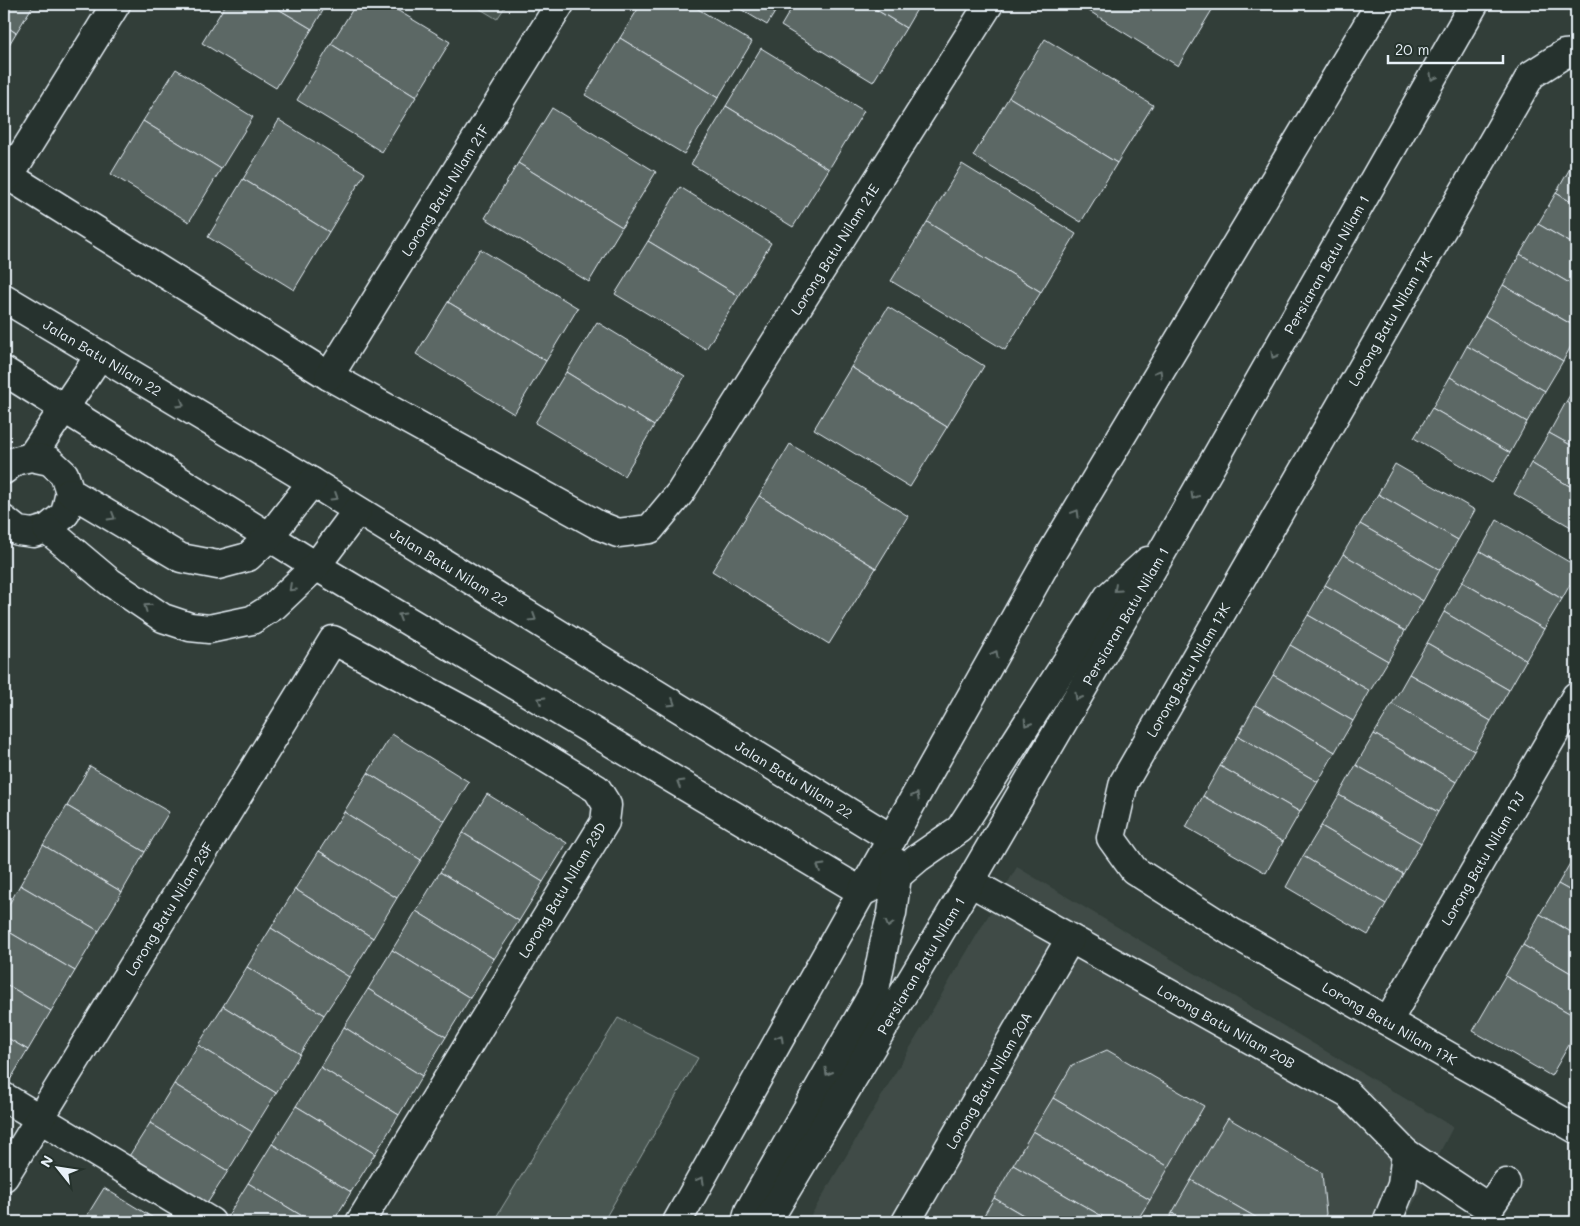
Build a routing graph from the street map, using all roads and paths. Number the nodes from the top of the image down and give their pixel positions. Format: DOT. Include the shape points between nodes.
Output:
graph roads {
  1 [pos="116,4"];
  2 [pos="560,4"];
  3 [pos="989,4"];
  4 [pos="1380,4"];
  5 [pos="1474,4"];
  6 [pos="1576,53"];
  7 [pos="6,174"];
  8 [pos="4,298"];
  9 [pos="100,355"];
  10 [pos="4,371"];
  11 [pos="329,376"];
  12 [pos="64,408"];
  13 [pos="13,460"];
  14 [pos="312,482"];
  15 [pos="70,492"];
  16 [pos="358,511"];
  17 [pos="4,520"];
  18 [pos="47,529"];
  19 [pos="269,537"];
  20 [pos="1166,544"];
  21 [pos="316,566"];
  22 [pos="333,640"];
  23 [pos="1576,696"];
  24 [pos="892,839"];
  25 [pos="897,876"];
  26 [pos="970,882"];
  27 [pos="862,892"];
  28 [pos="1070,939"];
  29 [pos="1388,1021"];
  30 [pos="4,1096"];
  31 [pos="40,1118"];
  32 [pos="1576,1129"];
  33 [pos="1406,1153"];
  34 [pos="4,1177"];
  35 [pos="1506,1183"];
  36 [pos="211,1222"];
  37 [pos="360,1222"];
  38 [pos="677,1222"];
  39 [pos="746,1222"];
  40 [pos="768,1222"];
  41 [pos="906,1222"];
  42 [pos="1387,1222"];
  1 -- 7 [label="street"];
  2 -- 11 [label="street, Lorong Batu Nilam 21F"];
  3 -- 11 [label="street, Lorong Batu Nilam 21E" via="680,493 650,529 618,533 598,525"];
  24 -- 4 [label="street, one-way" via="1052,554"];
  5 -- 20 [label="street, Persiaran Batu Nilam 1, one-way"];
  6 -- 29 [label="street, Lorong Batu Nilam 17K" via="1564,54 1530,75 1124,782 1111,838 1134,870 1233,933"];
  7 -- 11 [label="street, Lorong Batu Nilam 21E"];
  8 -- 9 [label="street, Jalan Batu Nilam 22"];
  9 -- 12 [label="street"];
  9 -- 14 [label="street, Jalan Batu Nilam 22, one-way"];
  10 -- 12 [label="street"];
  12 -- 13 [label="street"];
  12 -- 19 [label="street"];
  13 -- 15 [label="street" via="50,461 64,474"];
  14 -- 16 [label="street, Jalan Batu Nilam 22, one-way"];
  14 -- 19 [label="street"];
  15 -- 18 [label="street" via="65,514"];
  15 -- 19 [label="street, one-way" via="181,558 218,565 248,557"];
  16 -- 21 [label="street"];
  16 -- 24 [label="street, Jalan Batu Nilam 22, one-way"];
  17 -- 18 [label="street" via="18,531 33,533"];
  21 -- 18 [label="street, one-way" via="274,606 252,620 209,629 190,627 163,618 110,582"];
  19 -- 21 [label="street"];
  20 -- 25 [label="street, one-way" via="1108,597 960,829"];
  20 -- 26 [label="street, Persiaran Batu Nilam 1, one-way"];
  27 -- 21 [label="street, one-way"];
  22 -- 31 [label="street, Lorong Batu Nilam 23F"];
  22 -- 37 [label="street, Lorong Batu Nilam 23D" via="485,722 597,789 607,805 605,822"];
  23 -- 29 [label="street, Lorong Batu Nilam 17J"];
  24 -- 25 [label="street"];
  24 -- 27 [label="street"];
  25 -- 27 [label="street"];
  25 -- 39 [label="street, one-way" via="875,990 749,1211"];
  26 -- 28 [label="street, Lorong Batu Nilam 20B"];
  26 -- 40 [label="street, Persiaran Batu Nilam 1"];
  38 -- 27 [label="street, one-way"];
  28 -- 33 [label="street, Lorong Batu Nilam 20B" via="1348,1094"];
  28 -- 41 [label="street, Lorong Batu Nilam 20A"];
  29 -- 32 [label="street, Lorong Batu Nilam 17K"];
  30 -- 31 [label="street"];
  31 -- 34 [label="street, Lorong Batu Nilam 23F"];
  31 -- 36 [label="street"];
  33 -- 35 [label="street, Lorong Batu Nilam 20B" via="1489,1208"];
  33 -- 42 [label="street" via="1402,1185"];
}
